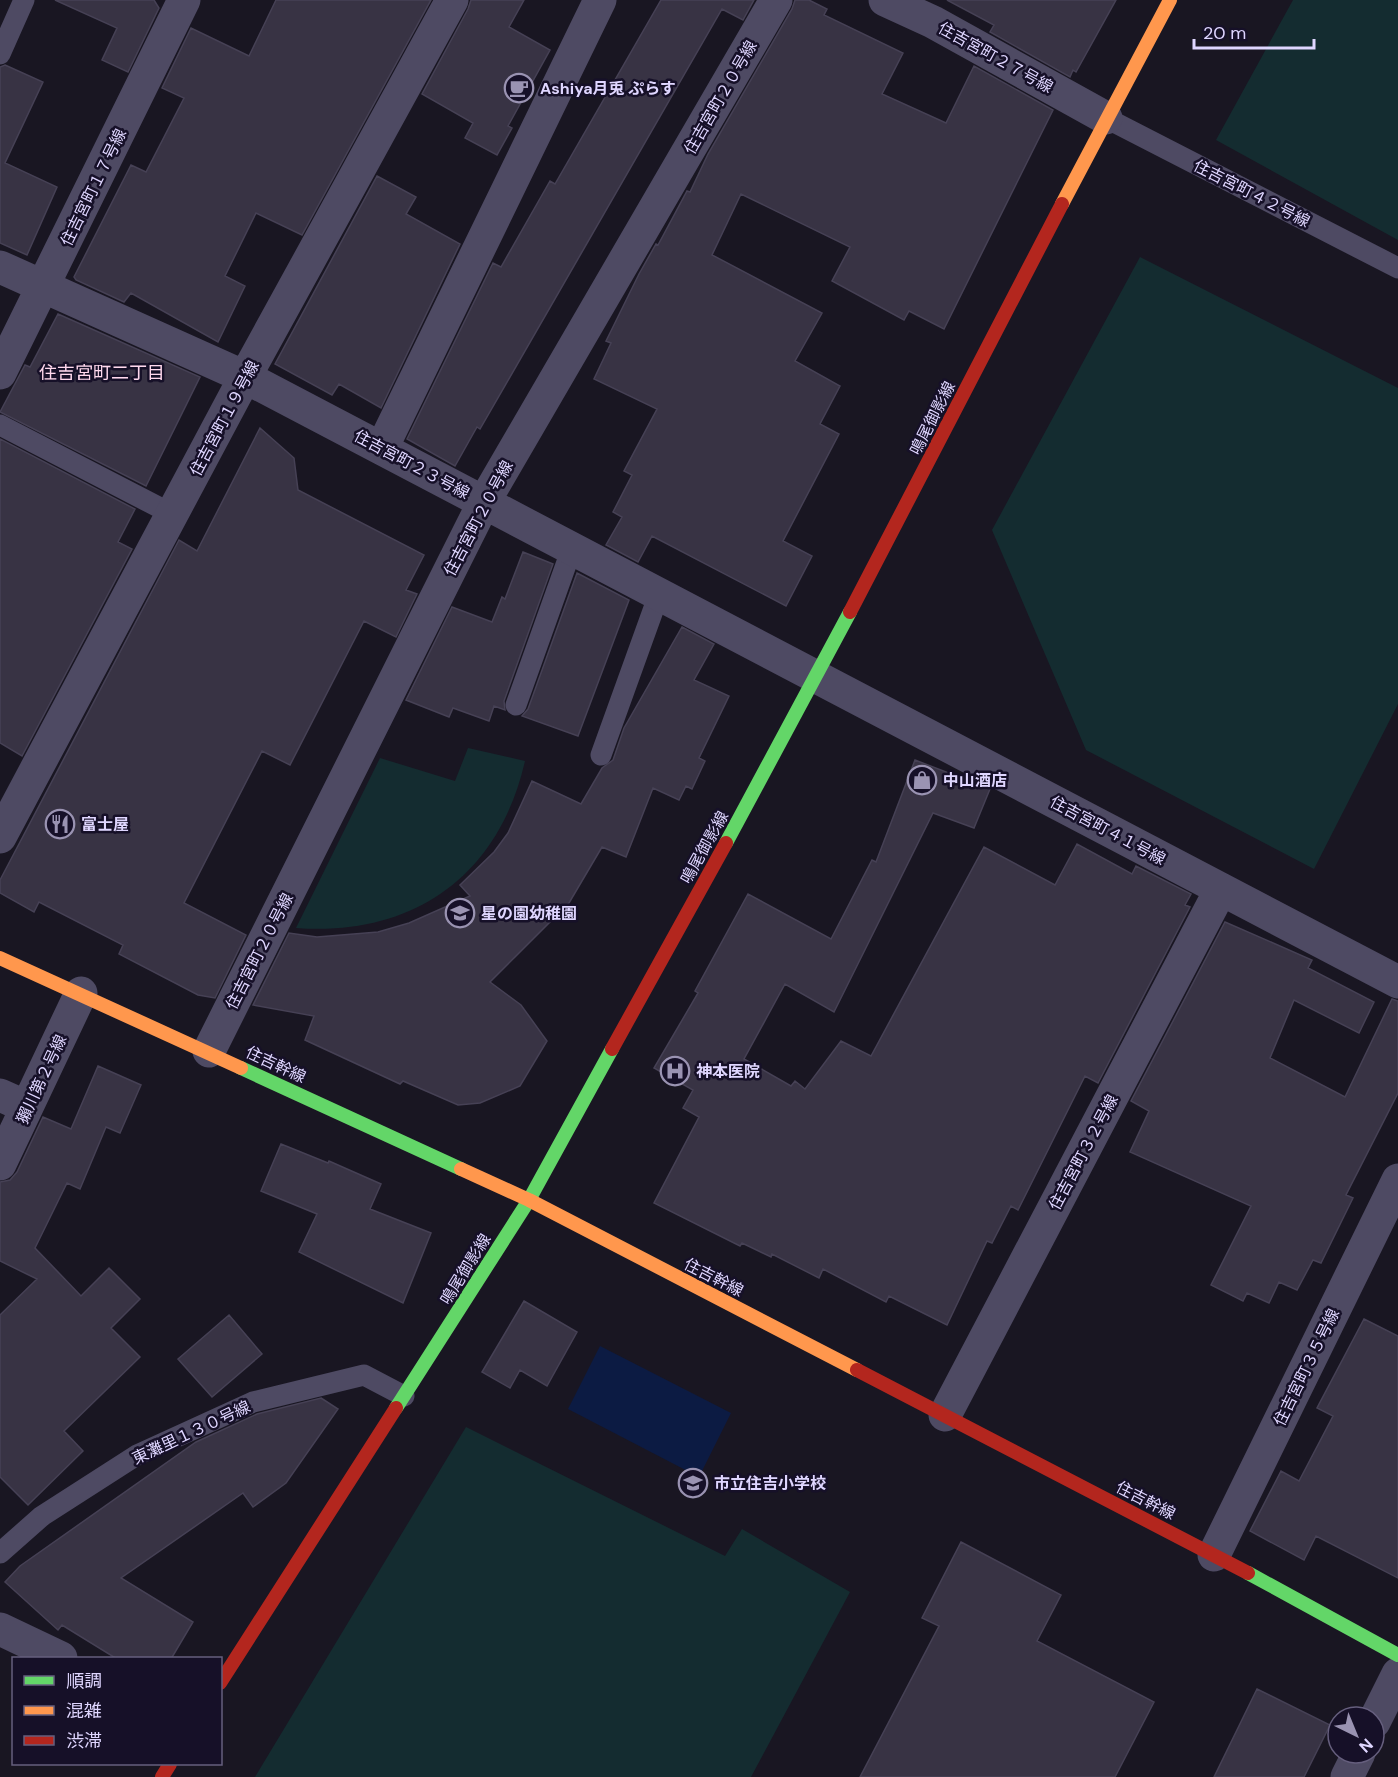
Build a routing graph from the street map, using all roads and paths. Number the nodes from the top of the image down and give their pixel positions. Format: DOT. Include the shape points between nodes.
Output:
graph roads {
  1 [pos="24,0"];
  2 [pos="184,0"];
  3 [pos="452,0"];
  4 [pos="600,0"];
  5 [pos="776,0"];
  6 [pos="885,0"];
  7 [pos="1170,0"];
  8 [pos="0,54"];
  9 [pos="1106,117"];
  10 [pos="0,267"];
  11 [pos="1398,268"];
  12 [pos="44,288"];
  13 [pos="0,373"];
  14 [pos="245,377"];
  15 [pos="0,425"];
  16 [pos="382,448"];
  17 [pos="484,502"];
  18 [pos="172,514"];
  19 [pos="572,548"];
  20 [pos="659,594"];
  21 [pos="817,677"];
  22 [pos="516,705"];
  23 [pos="601,755"];
  24 [pos="0,837"];
  25 [pos="1221,890"];
  26 [pos="0,958"];
  27 [pos="1398,982"];
  28 [pos="81,993"];
  29 [pos="209,1051"];
  30 [pos="14,1101"];
  31 [pos="0,1164"];
  32 [pos="1398,1180"];
  33 [pos="529,1200"];
  34 [pos="404,1396"];
  35 [pos="945,1415"];
  36 [pos="0,1553"];
  37 [pos="1214,1555"];
  38 [pos="0,1629"];
  39 [pos="1398,1655"];
  40 [pos="57,1657"];
  41 [pos="1398,1674"];
  42 [pos="222,1680"];
  43 [pos="1382,1705"];
  1 -- 8 [label="lane"];
  2 -- 12 [label="street, 住吉宮町１７号線"];
  3 -- 14 [label="street, 住吉宮町１９号線"];
  4 -- 16 [label="street"];
  5 -- 17 [label="street, 住吉宮町２０号線"];
  6 -- 9 [label="street, 住吉宮町２７号線" via="933,22"];
  7 -- 9 [label="street, 鳴尾御影線"];
  9 -- 11 [label="lane, 住吉宮町４２号線"];
  9 -- 21 [label="street, 鳴尾御影線"];
  10 -- 12 [label="street, 住吉宮町２３号線"];
  12 -- 13 [label="street, 住吉宮町１７号線"];
  12 -- 14 [label="street, 住吉宮町２３号線"];
  14 -- 16 [label="street, 住吉宮町２３号線"];
  14 -- 18 [label="street, 住吉宮町１９号線"];
  15 -- 18 [label="lane"];
  16 -- 17 [label="street, 住吉宮町２３号線"];
  17 -- 19 [label="street, 住吉宮町２３号線"];
  17 -- 29 [label="street, 住吉宮町２０号線"];
  18 -- 24 [label="street, 住吉宮町１９号線"];
  19 -- 20 [label="street, 住吉宮町２３号線"];
  19 -- 22 [label="lane"];
  20 -- 21 [label="street, 住吉宮町２３号線"];
  20 -- 23 [label="lane"];
  21 -- 25 [label="street, 住吉宮町４１号線"];
  21 -- 33 [label="street, 鳴尾御影線"];
  25 -- 27 [label="street, 住吉宮町４１号線"];
  25 -- 35 [label="street, 住吉宮町３２号線"];
  26 -- 28 [label="street, 住吉幹線"];
  28 -- 29 [label="street, 住吉幹線"];
  28 -- 30 [label="street, 獺川第２号線"];
  29 -- 33 [label="street, 住吉幹線"];
  30 -- 31 [label="street, 獺川第２号線"];
  32 -- 37 [label="street, 住吉宮町３５号線"];
  33 -- 34 [label="street, 鳴尾御影線"];
  33 -- 35 [label="street, 住吉幹線"];
  34 -- 36 [label="lane, 東灘里１３０号線" via="364,1375 253,1402 137,1455 42,1516"];
  34 -- 42 [label="street, 鳴尾御影線"];
  35 -- 37 [label="street, 住吉幹線"];
  37 -- 39 [label="street, 住吉幹線"];
  38 -- 40 [label="street"];
  41 -- 43 [label="street"];
}
